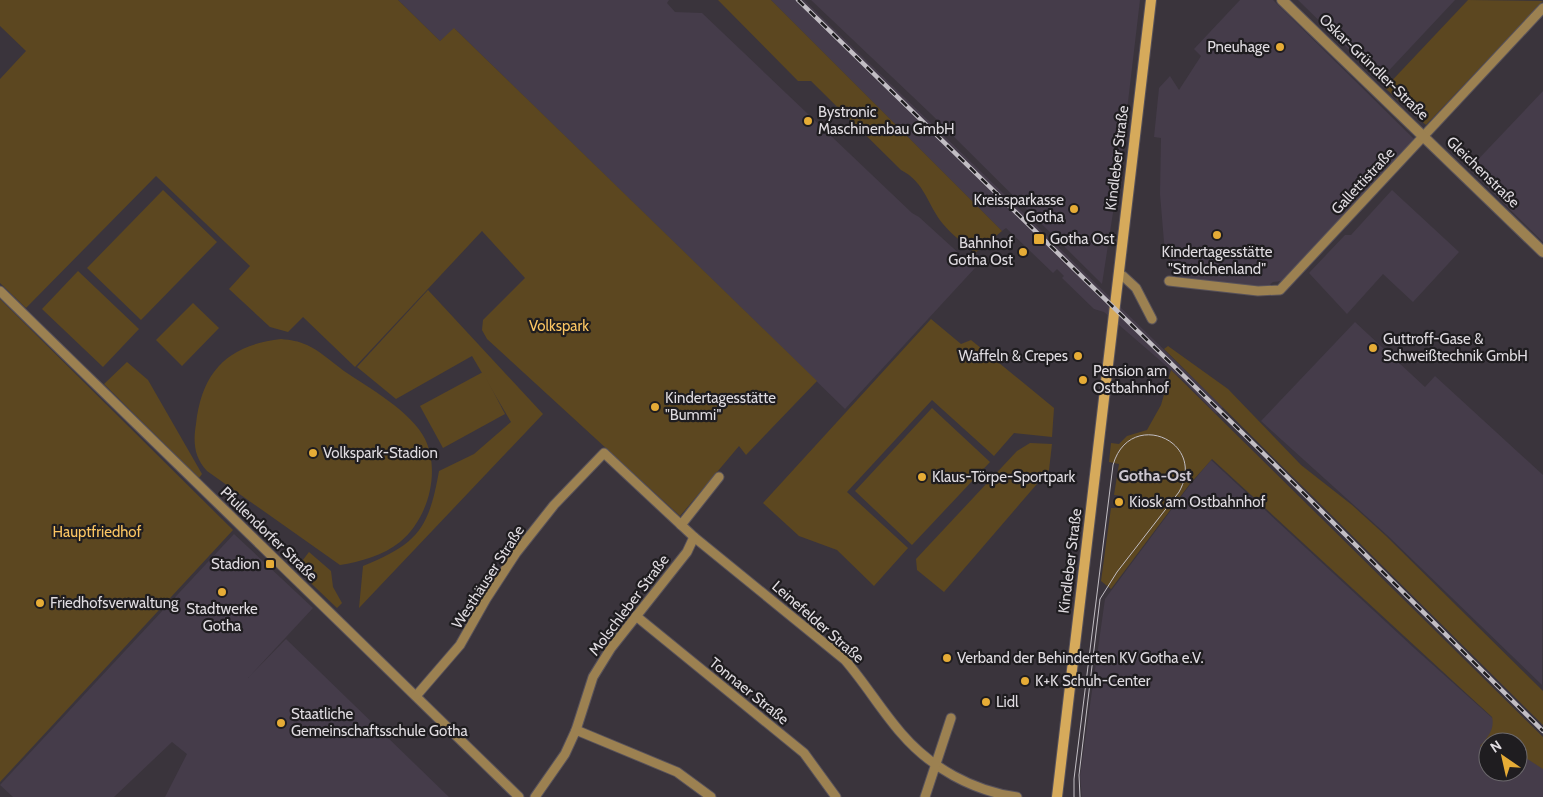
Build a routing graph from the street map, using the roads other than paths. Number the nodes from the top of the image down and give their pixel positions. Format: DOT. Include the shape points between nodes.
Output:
graph roads {
  1 [pos="1151,0"];
  2 [pos="1282,0"];
  3 [pos="1543,8"];
  4 [pos="1424,135"];
  5 [pos="1543,252"];
  6 [pos="1123,276"];
  7 [pos="1169,281"];
  8 [pos="0,291"];
  9 [pos="1152,319"];
  10 [pos="604,453"];
  11 [pos="718,477"];
  12 [pos="681,525"];
  13 [pos="694,538"];
  14 [pos="636,616"];
  15 [pos="416,696"];
  16 [pos="951,718"];
  17 [pos="576,730"];
  18 [pos="936,764"];
  19 [pos="519,797"];
  20 [pos="535,797"];
  21 [pos="711,797"];
  22 [pos="836,797"];
  23 [pos="925,797"];
  24 [pos="1017,797"];
  25 [pos="1057,797"];
  1 -- 25 [label="main road, Kindleber Straße"];
  2 -- 4 [label="street, Oskar-Gründler-Straße"];
  3 -- 4 [label="street, Gallettistraße"];
  4 -- 5 [label="street, Gleichenstraße"];
  4 -- 7 [label="street, Gallettistraße" via="1280,290 1258,291"];
  6 -- 9 [label="street" via="1136,288"];
  8 -- 15 [label="street, Pfullendorfer Straße"];
  10 -- 12 [label="street, Leinefelder Straße"];
  10 -- 15 [label="street, Westhäuser Straße" via="554,505 516,553 460,646"];
  11 -- 12 [label="street"];
  12 -- 13 [label="street, Leinefelder Straße"];
  13 -- 14 [label="street, Molschleber Straße" via="687,552"];
  13 -- 18 [label="street, Leinefelder Straße" via="844,660 900,732"];
  14 -- 17 [label="street, Molschleber Straße" via="593,677"];
  14 -- 22 [label="street, Tonnaer Straße" via="804,753"];
  15 -- 19 [label="street, Pfullendorfer Straße"];
  16 -- 18 [label="street"];
  17 -- 20 [label="street, Molschleber Straße" via="565,754"];
  17 -- 21 [label="street" via="677,772"];
  18 -- 23 [label="street"];
  18 -- 24 [label="street, Leinefelder Straße" via="968,784 994,794"];
}
